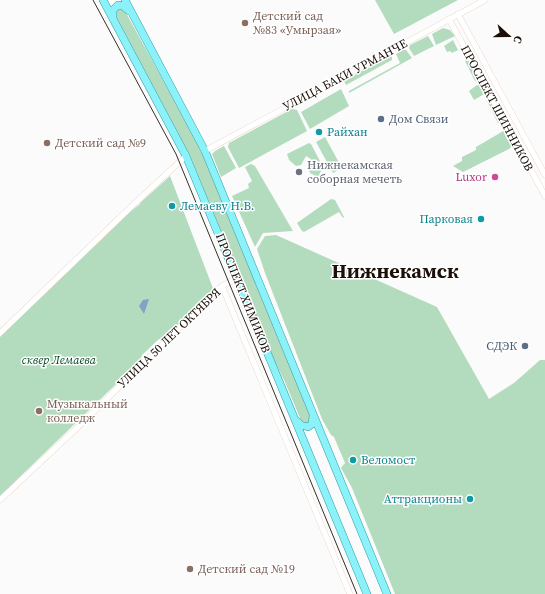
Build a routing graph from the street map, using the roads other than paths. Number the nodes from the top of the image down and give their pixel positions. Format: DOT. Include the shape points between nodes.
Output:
graph roads {
  1 [pos="103,0"];
  2 [pos="125,0"];
  3 [pos="485,0"];
  4 [pos="131,13"];
  5 [pos="458,14"];
  6 [pos="449,19"];
  7 [pos="113,20"];
  8 [pos="205,151"];
  9 [pos="186,156"];
  10 [pos="545,175"];
  11 [pos="545,196"];
  12 [pos="237,278"];
  13 [pos="222,286"];
  14 [pos="0,333"];
  15 [pos="313,413"];
  16 [pos="295,419"];
  17 [pos="0,500"];
  18 [pos="350,594"];
  19 [pos="367,594"];
  20 [pos="388,594"];
  1 -- 7 [label="main road, ПРОСПЕКТ ХИМИКОВ"];
  2 -- 4 [label="main road, ПРОСПЕКТ ХИМИКОВ"];
  3 -- 5 [label="street, УЛИЦА БАКИ УРМАНЧЕ"];
  4 -- 7 [label="main road" via="118,5 113,10"];
  4 -- 8 [label="main road, ПРОСПЕКТ ХИМИКОВ"];
  5 -- 6 [label="street, УЛИЦА БАКИ УРМАНЧЕ"];
  5 -- 10 [label="street, ПРОСПЕКТ ШИННИКОВ"];
  6 -- 8 [label="street, УЛИЦА БАКИ УРМАНЧЕ"];
  6 -- 11 [label="street, ПРОСПЕКТ ШИННИКОВ"];
  7 -- 9 [label="main road, ПРОСПЕКТ ХИМИКОВ"];
  8 -- 15 [label="main road, ПРОСПЕКТ ХИМИКОВ"];
  9 -- 12 [label="main road, ПРОСПЕКТ ХИМИКОВ"];
  9 -- 14 [label="street"];
  12 -- 13 [label="street, УЛИЦА 50 ЛЕТ ОКТЯБРЯ"];
  12 -- 16 [label="main road, ПРОСПЕКТ ХИМИКОВ"];
  13 -- 17 [label="street, УЛИЦА 50 ЛЕТ ОКТЯБРЯ"];
  13 -- 18 [label="street"];
  15 -- 16 [label="main road" via="312,424 308,428"];
  15 -- 20 [label="main road, ПРОСПЕКТ ХИМИКОВ"];
  16 -- 19 [label="main road, ПРОСПЕКТ ХИМИКОВ"];
}
